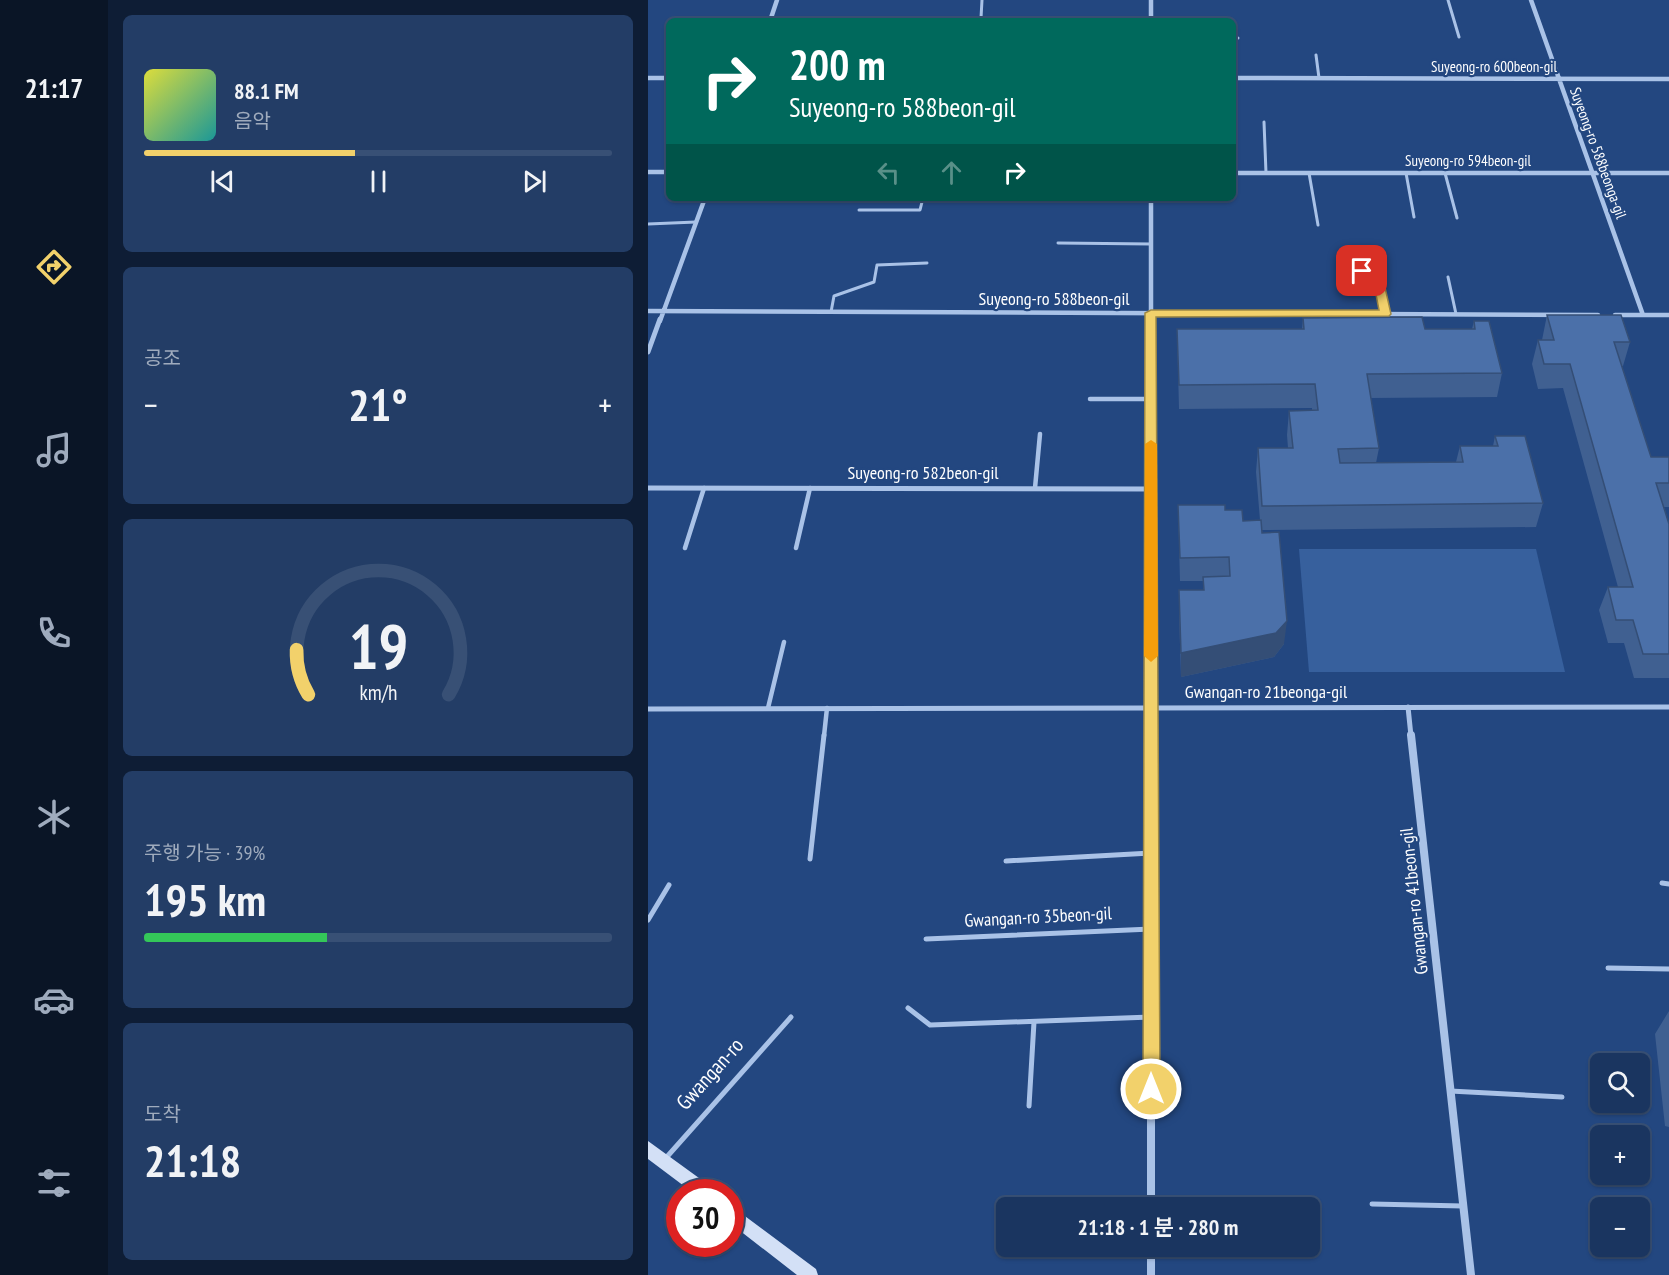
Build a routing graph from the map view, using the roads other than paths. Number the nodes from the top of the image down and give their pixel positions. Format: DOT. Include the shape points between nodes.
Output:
graph roads {
  1 [pos="777,0"];
  2 [pos="982,0"];
  3 [pos="1151,0"];
  4 [pos="1448,0"];
  5 [pos="1531,0"];
  6 [pos="771,18"];
  7 [pos="981,18"];
  8 [pos="1151,18"];
  9 [pos="1459,37"];
  10 [pos="1316,55"];
  11 [pos="648,78"];
  12 [pos="666,78"];
  13 [pos="1236,78"];
  14 [pos="1319,78"];
  15 [pos="1559,79"];
  16 [pos="1669,79"];
  17 [pos="1264,122"];
  18 [pos="648,172"];
  19 [pos="666,172"];
  20 [pos="1236,173"];
  21 [pos="1266,173"];
  22 [pos="1309,173"];
  23 [pos="1406,173"];
  24 [pos="1445,173"];
  25 [pos="1592,173"];
  26 [pos="1669,173"];
  27 [pos="704,201"];
  28 [pos="922,201"];
  29 [pos="1151,201"];
  30 [pos="859,210"];
  31 [pos="1414,217"];
  32 [pos="1457,218"];
  33 [pos="696,222"];
  34 [pos="648,224"];
  35 [pos="1318,225"];
  36 [pos="1058,243"];
  37 [pos="1151,244"];
  38 [pos="927,263"];
  39 [pos="1362,271"];
  40 [pos="1448,277"];
  41 [pos="648,311"];
  42 [pos="663,311"];
  43 [pos="831,312"];
  44 [pos="1151,313"];
  45 [pos="1386,314"];
  46 [pos="1456,314"];
  47 [pos="1643,315"];
  48 [pos="1669,315"];
  49 [pos="648,352"];
  50 [pos="1090,399"];
  51 [pos="1151,399"];
  52 [pos="1040,434"];
  53 [pos="648,488"];
  54 [pos="704,488"];
  55 [pos="810,488"];
  56 [pos="1035,488"];
  57 [pos="1151,489"];
  58 [pos="685,548"];
  59 [pos="796,548"];
  60 [pos="784,642"];
  61 [pos="1408,707"];
  62 [pos="1669,707"];
  63 [pos="768,708"];
  64 [pos="827,708"];
  65 [pos="1151,708"];
  66 [pos="648,709"];
  67 [pos="1151,853"];
  68 [pos="810,859"];
  69 [pos="1006,861"];
  70 [pos="1662,883"];
  71 [pos="1669,884"];
  72 [pos="669,885"];
  73 [pos="648,920"];
  74 [pos="1151,929"];
  75 [pos="927,939"];
  76 [pos="1608,968"];
  77 [pos="1669,969"];
  78 [pos="908,1008"];
  79 [pos="791,1017"];
  80 [pos="1151,1017"];
  81 [pos="1034,1022"];
  82 [pos="1450,1091"];
  83 [pos="1562,1097"];
  84 [pos="1029,1106"];
  85 [pos="648,1149"];
  86 [pos="663,1161"];
  87 [pos="687,1179"];
  88 [pos="1151,1197"];
  89 [pos="1372,1203"];
  90 [pos="1463,1206"];
  91 [pos="744,1224"];
  92 [pos="1151,1257"];
  93 [pos="810,1275"];
  94 [pos="1151,1275"];
  95 [pos="1471,1275"];
  1 -- 6 [label="street"];
  2 -- 7 [label="lane"];
  3 -- 8 [label="street"];
  4 -- 9 [label="lane"];
  5 -- 15 [label="street, Suyeong-ro 588beonga-gil"];
  10 -- 14 [label="lane"];
  11 -- 12 [label="street"];
  13 -- 14 [label="street, Suyeong-ro 600beon-gil"];
  14 -- 15 [label="street, Suyeong-ro 600beon-gil"];
  15 -- 16 [label="street, Suyeong-ro 600beon-gil"];
  15 -- 25 [label="street, Suyeong-ro 588beonga-gil"];
  17 -- 21 [label="lane"];
  18 -- 19 [label="street"];
  20 -- 21 [label="street, Suyeong-ro 594beon-gil"];
  21 -- 22 [label="street, Suyeong-ro 594beon-gil"];
  22 -- 23 [label="street, Suyeong-ro 594beon-gil"];
  22 -- 35 [label="lane"];
  23 -- 24 [label="street, Suyeong-ro 594beon-gil"];
  23 -- 31 [label="lane"];
  24 -- 25 [label="street, Suyeong-ro 594beon-gil"];
  24 -- 32 [label="lane"];
  25 -- 26 [label="street, Suyeong-ro 594beon-gil"];
  25 -- 47 [label="street, Suyeong-ro 588beonga-gil"];
  27 -- 33 [label="street"];
  28 -- 30 [label="lane" via="920,210"];
  29 -- 37 [label="street"];
  33 -- 34 [label="lane"];
  33 -- 42 [label="street"];
  36 -- 37 [label="lane"];
  37 -- 44 [label="street"];
  38 -- 43 [label="lane" via="878,265 874,282 834,296"];
  39 -- 45 [label="lane" via="1379,283"];
  40 -- 46 [label="lane"];
  41 -- 42 [label="street, Suyeong-ro 588beon-gil"];
  42 -- 43 [label="street, Suyeong-ro 588beon-gil"];
  42 -- 49 [label="street"];
  43 -- 44 [label="street, Suyeong-ro 588beon-gil"];
  44 -- 45 [label="street, Suyeong-ro 588beon-gil"];
  44 -- 51 [label="street"];
  45 -- 46 [label="street, Suyeong-ro 588beon-gil"];
  46 -- 47 [label="street, Suyeong-ro 588beon-gil"];
  47 -- 48 [label="street, Suyeong-ro 588beon-gil"];
  50 -- 51 [label="lane"];
  51 -- 57 [label="street"];
  52 -- 56 [label="lane"];
  53 -- 54 [label="street, Suyeong-ro 582beon-gil"];
  54 -- 55 [label="street, Suyeong-ro 582beon-gil"];
  54 -- 58 [label="lane"];
  55 -- 56 [label="street, Suyeong-ro 582beon-gil"];
  55 -- 59 [label="lane"];
  56 -- 57 [label="street, Suyeong-ro 582beon-gil"];
  57 -- 65 [label="street"];
  60 -- 63 [label="lane"];
  61 -- 62 [label="street, Gwangan-ro 21beonga-gil"];
  61 -- 65 [label="street, Gwangan-ro 21beonga-gil"];
  61 -- 82 [label="street, Gwangan-ro 41beon-gil"];
  63 -- 64 [label="street, Gwangan-ro 21beonga-gil"];
  63 -- 66 [label="street, Gwangan-ro 21beonga-gil"];
  64 -- 65 [label="street, Gwangan-ro 21beonga-gil"];
  64 -- 68 [label="lane"];
  65 -- 67 [label="street"];
  67 -- 69 [label="lane"];
  67 -- 74 [label="street"];
  70 -- 71 [label="lane"];
  72 -- 73 [label="lane"];
  74 -- 75 [label="lane, Gwangan-ro 35beon-gil"];
  74 -- 80 [label="street"];
  76 -- 77 [label="lane"];
  78 -- 81 [label="lane" via="930,1025"];
  79 -- 86 [label="lane, Gwangan-ro"];
  80 -- 81 [label="lane"];
  80 -- 88 [label="street"];
  81 -- 84 [label="lane"];
  82 -- 83 [label="lane"];
  82 -- 90 [label="street, Gwangan-ro 41beon-gil"];
  85 -- 86 [label="main road"];
  86 -- 87 [label="main road"];
  89 -- 90 [label="lane"];
  90 -- 95 [label="street, Gwangan-ro 41beon-gil"];
  91 -- 93 [label="main road"];
  92 -- 94 [label="street"];
}
